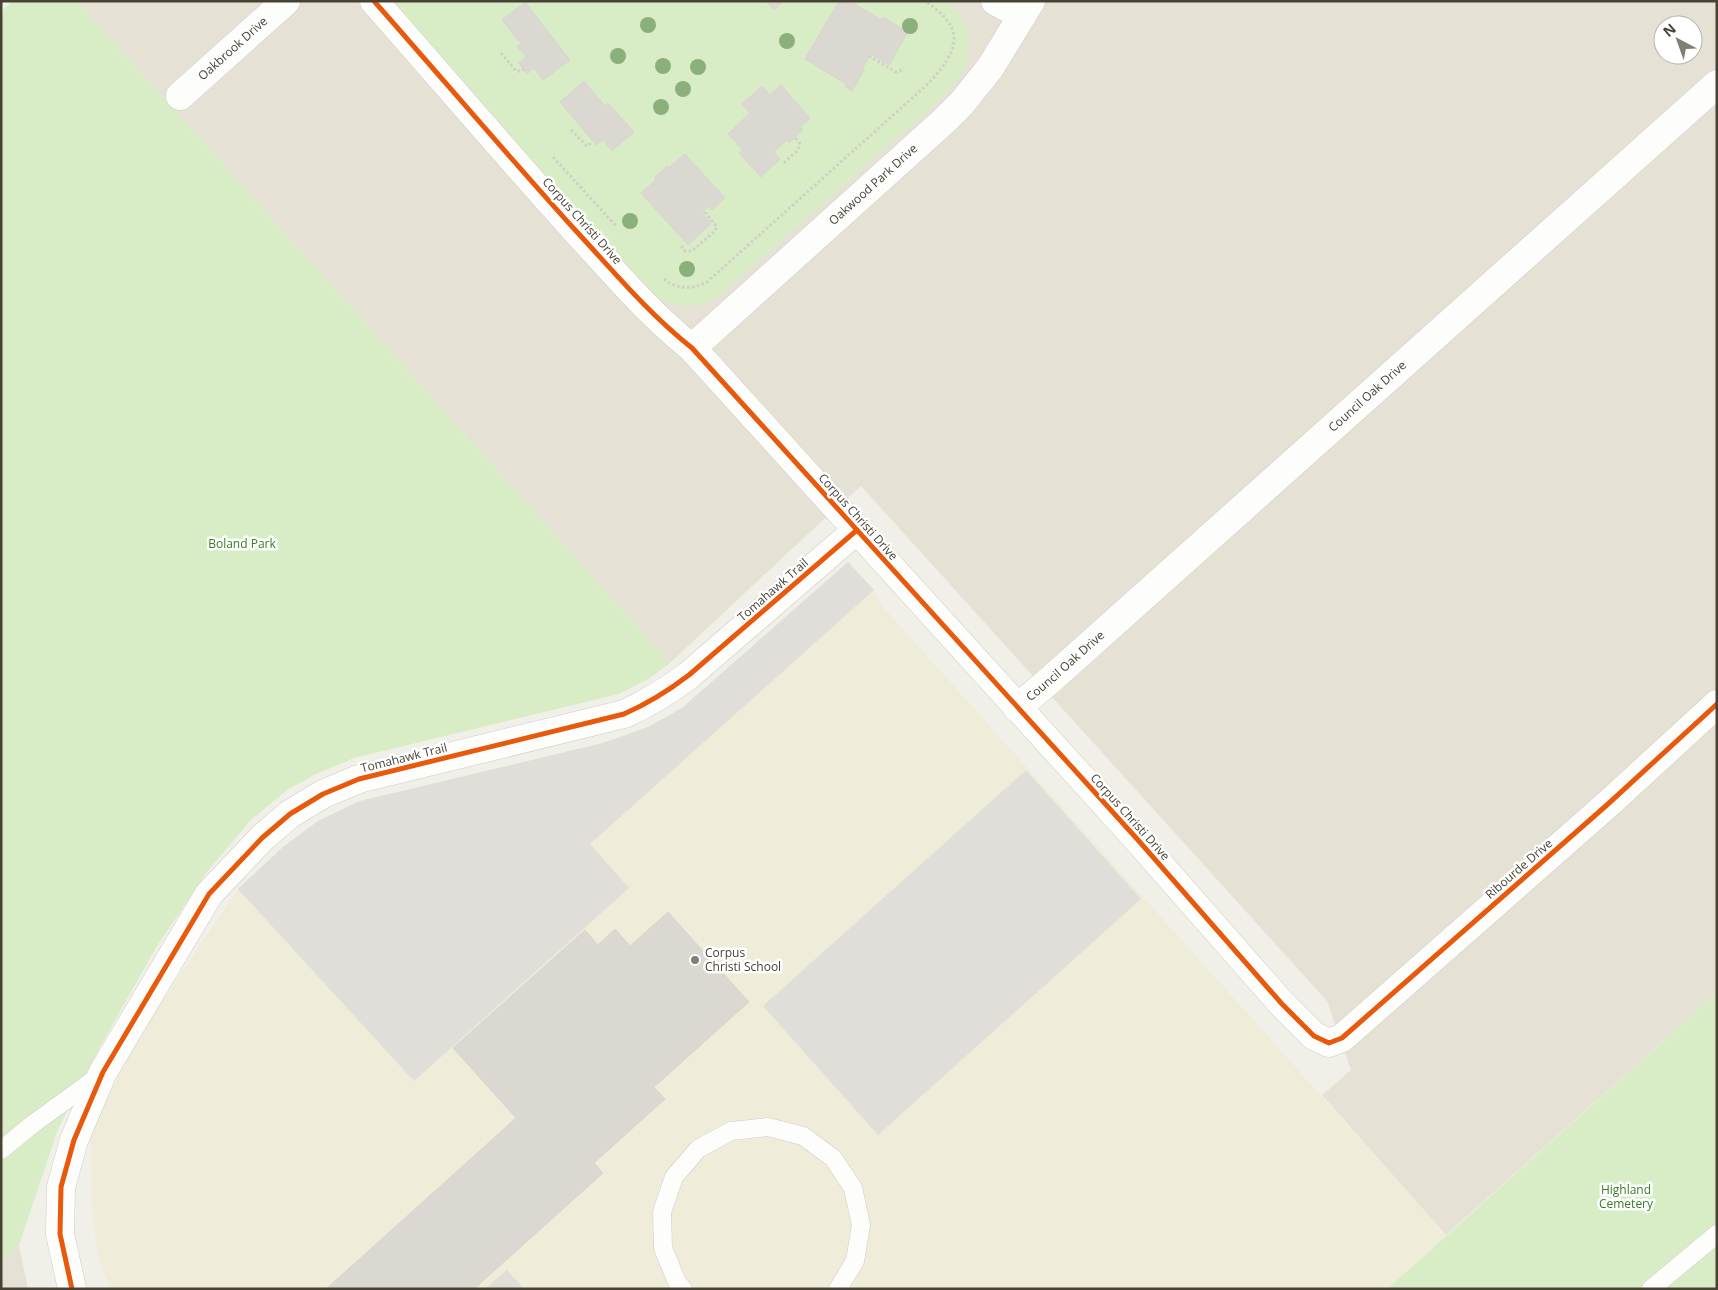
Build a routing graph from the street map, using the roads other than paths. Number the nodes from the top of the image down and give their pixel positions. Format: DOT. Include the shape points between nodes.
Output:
graph roads {
  1 [pos="286,1"];
  2 [pos="374,1"];
  3 [pos="996,1"];
  4 [pos="1027,8"];
  5 [pos="1717,84"];
  6 [pos="180,96"];
  7 [pos="692,348"];
  8 [pos="856,530"];
  9 [pos="1717,704"];
  10 [pos="1017,708"];
  11 [pos="1329,1043"];
  12 [pos="104,1072"];
  13 [pos="1,1150"];
  14 [pos="1717,1234"];
  15 [pos="72,1289"];
  16 [pos="683,1289"];
  17 [pos="838,1289"];
  18 [pos="1651,1289"];
  1 -- 6 [label="street, Oakbrook Drive"];
  2 -- 7 [label="street, Corpus Christi Drive" via="613,271 672,332"];
  3 -- 4 [label="street"];
  4 -- 7 [label="street, Oakwood Park Drive" via="990,68 962,103"];
  5 -- 10 [label="street, Council Oak Drive"];
  7 -- 8 [label="street, Corpus Christi Drive"];
  8 -- 10 [label="street, Corpus Christi Drive"];
  8 -- 12 [label="street, Tomahawk Trail" via="689,675 647,704 624,714 359,779 323,794 290,814 262,838 209,894"];
  9 -- 11 [label="street, Ribourde Drive" via="1342,1038"];
  10 -- 11 [label="street, Corpus Christi Drive" via="1282,1004 1314,1036"];
  12 -- 13 [label="lane"];
  12 -- 15 [label="street, Tomahawk Trail" via="74,1140 61,1187 60,1234"];
  14 -- 18 [label="lane"];
  16 -- 17 [label="lane" via="663,1248 662,1212 674,1177 698,1149 731,1132 768,1127 803,1136 833,1158 853,1188 861,1224 855,1261"];
}
